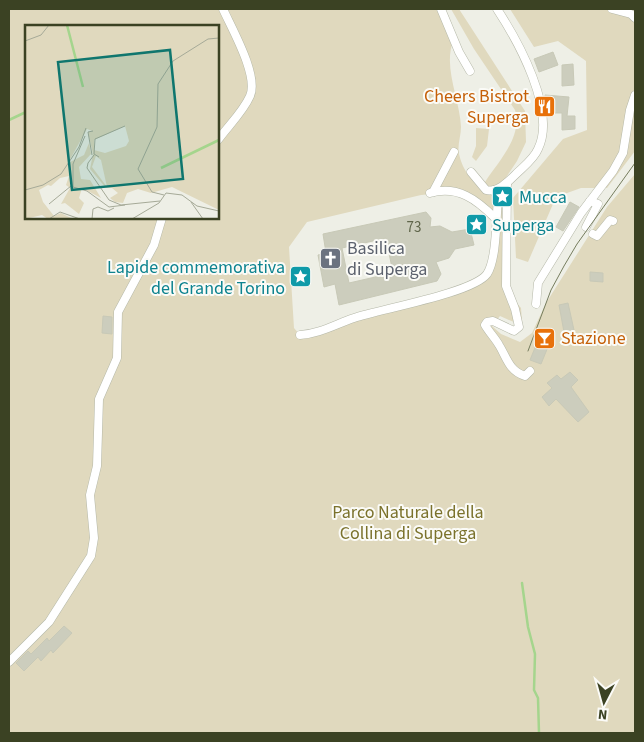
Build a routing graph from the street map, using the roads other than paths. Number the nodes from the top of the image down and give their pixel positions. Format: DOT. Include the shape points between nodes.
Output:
graph roads {
  1 [pos="223,9"];
  2 [pos="440,9"];
  3 [pos="497,9"];
  4 [pos="612,9"];
  5 [pos="634,15"];
  6 [pos="470,71"];
  7 [pos="635,95"];
  8 [pos="219,139"];
  9 [pos="454,152"];
  10 [pos="471,172"];
  11 [pos="507,183"];
  12 [pos="483,186"];
  13 [pos="496,194"];
  14 [pos="476,199"];
  15 [pos="590,201"];
  16 [pos="496,218"];
  17 [pos="162,219"];
  18 [pos="613,221"];
  19 [pos="586,227"];
  20 [pos="593,234"];
  21 [pos="536,304"];
  22 [pos="300,335"];
  23 [pos="530,370"];
  24 [pos="9,662"];
  1 -- 8 [label="street" via="252,84 250,96"];
  2 -- 6 [label="street"];
  3 -- 11 [label="street" via="526,60 544,133 538,150"];
  4 -- 5 [label="street"];
  7 -- 15 [label="street" via="623,152"];
  9 -- 14 [label="street" via="432,193 457,192"];
  10 -- 12 [label="street"];
  11 -- 13 [label="street"];
  11 -- 23 [label="street" via="506,286 519,327 514,331 493,321 485,325 508,364 525,376"];
  12 -- 13 [label="street"];
  12 -- 14 [label="street"];
  13 -- 16 [label="street"];
  14 -- 16 [label="street"];
  15 -- 19 [label="street" via="598,204"];
  15 -- 21 [label="street" via="538,284"];
  16 -- 22 [label="street" via="492,257 488,272 481,280 354,318 310,335"];
  17 -- 24 [label="street" via="154,245 118,312 118,358 99,399 97,466 90,495 94,538 91,556 49,622"];
  18 -- 20 [label="street" via="610,220 597,236"];
}
